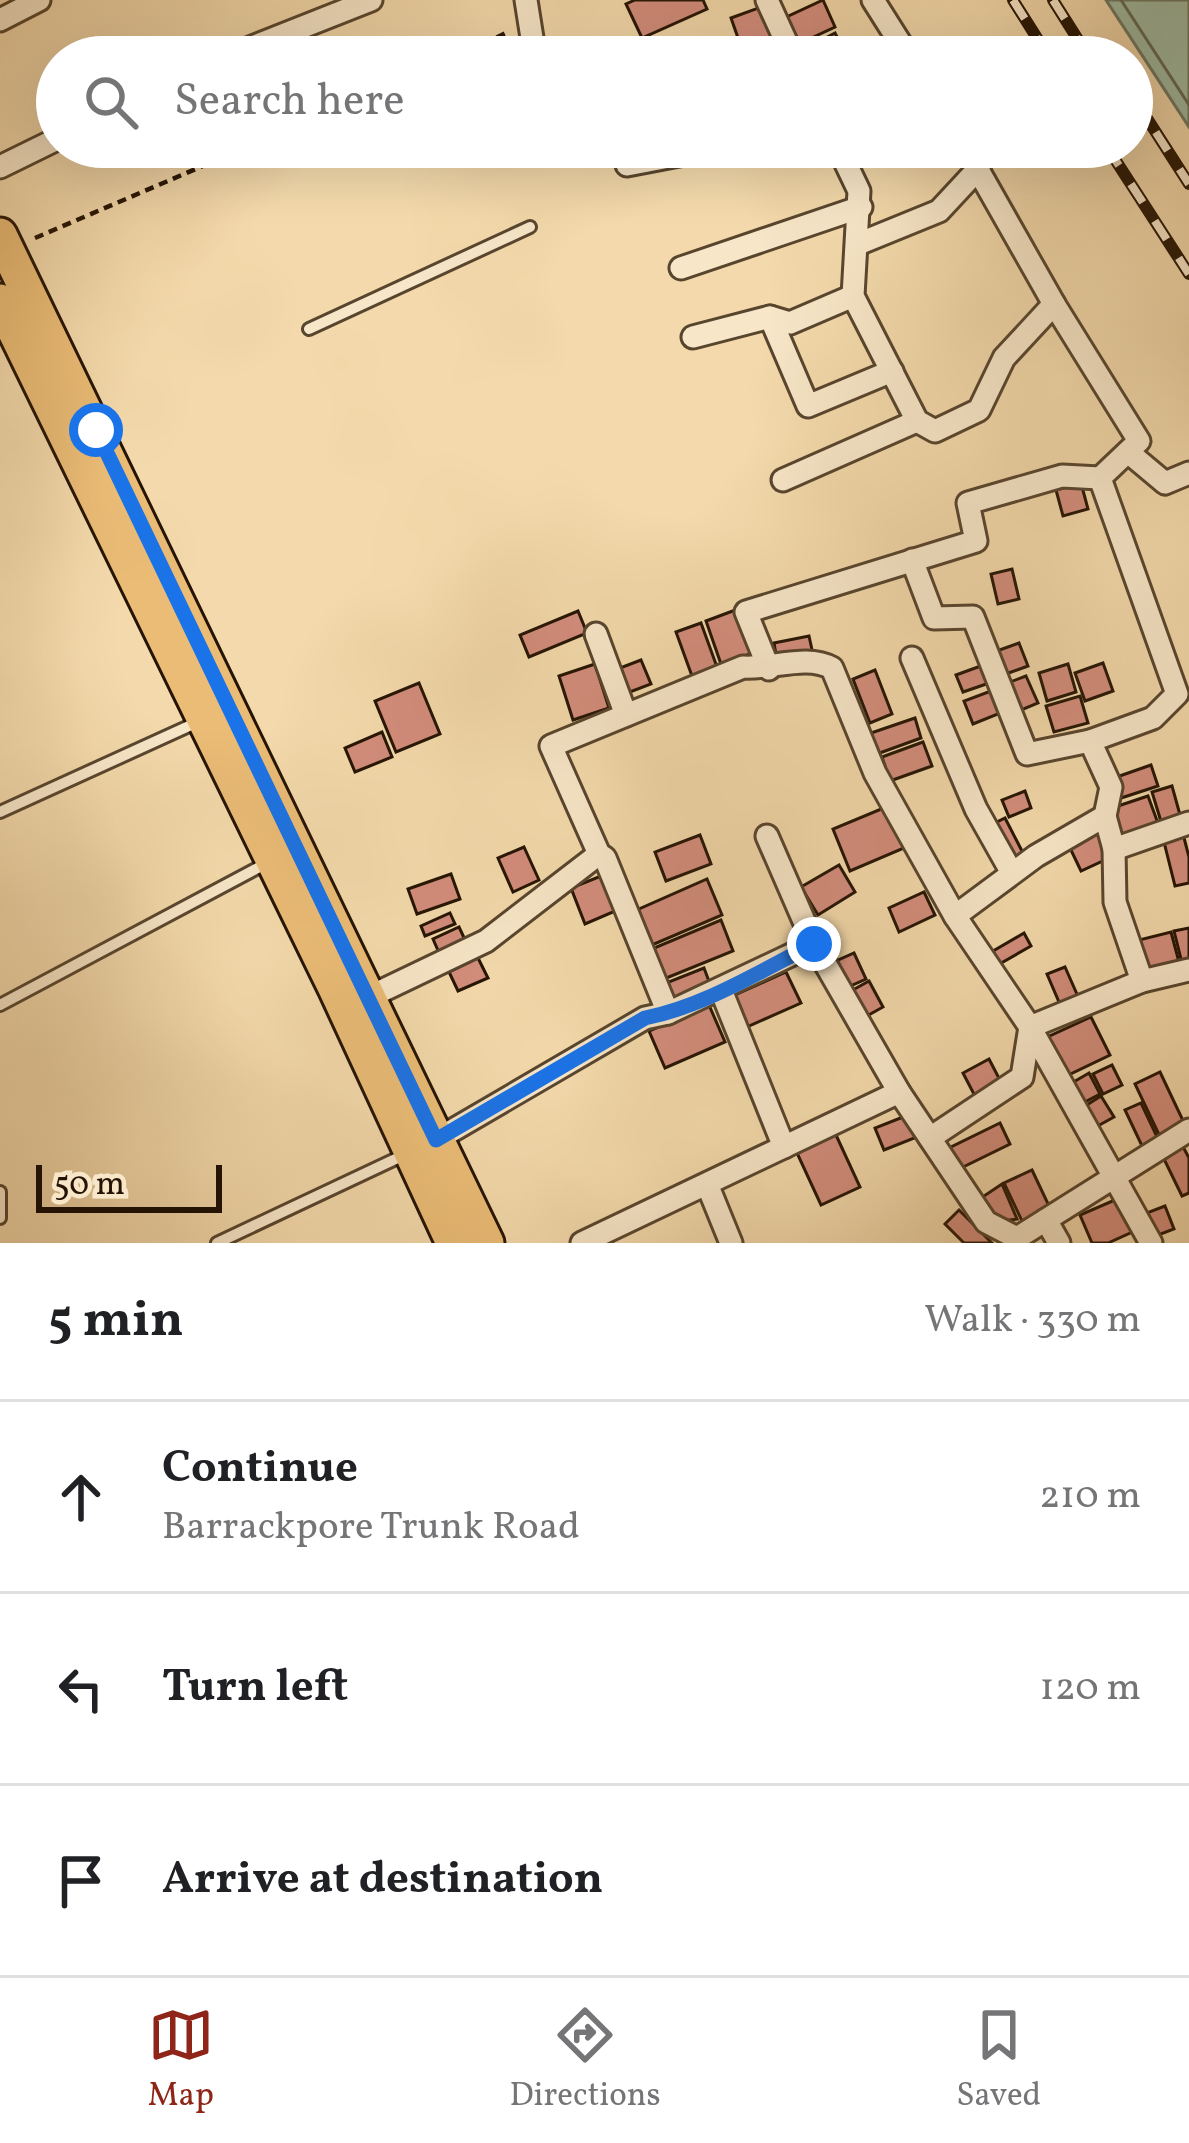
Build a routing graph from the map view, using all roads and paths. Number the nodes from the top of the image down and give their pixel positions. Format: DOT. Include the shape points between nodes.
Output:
graph roads {
  1 [pos="39,0"];
  2 [pos="371,0"];
  3 [pos="767,0"];
  4 [pos="873,0"];
  5 [pos="528,12"];
  6 [pos="0,20"];
  7 [pos="280,36"];
  8 [pos="490,36"];
  9 [pos="783,36"];
  10 [pos="896,36"];
  11 [pos="36,149"];
  12 [pos="0,167"];
  13 [pos="196,168"];
  14 [pos="850,168"];
  15 [pos="979,168"];
  16 [pos="861,207"];
  17 [pos="530,226"];
  18 [pos="4,243"];
  19 [pos="858,244"];
  20 [pos="681,268"];
  21 [pos="853,296"];
  22 [pos="0,301"];
  23 [pos="1054,304"];
  24 [pos="770,317"];
  25 [pos="309,329"];
  26 [pos="693,337"];
  27 [pos="892,371"];
  28 [pos="917,421"];
  29 [pos="1128,452"];
  30 [pos="1189,473"];
  31 [pos="1100,478"];
  32 [pos="783,480"];
  33 [pos="912,560"];
  34 [pos="596,634"];
  35 [pos="912,658"];
  36 [pos="769,669"];
  37 [pos="1183,691"];
  38 [pos="626,715"];
  39 [pos="202,719"];
  40 [pos="1090,741"];
  41 [pos="0,812"];
  42 [pos="1105,816"];
  43 [pos="1189,823"];
  44 [pos="767,836"];
  45 [pos="1114,849"];
  46 [pos="599,854"];
  47 [pos="272,860"];
  48 [pos="1012,873"];
  49 [pos="955,916"];
  50 [pos="814,944"];
  51 [pos="1189,970"];
  52 [pos="1142,981"];
  53 [pos="721,991"];
  54 [pos="369,997"];
  55 [pos="0,1005"];
  56 [pos="668,1013"];
  57 [pos="1030,1027"];
  58 [pos="899,1091"];
  59 [pos="1189,1130"];
  60 [pos="930,1138"];
  61 [pos="423,1146"];
  62 [pos="784,1147"];
  63 [pos="1116,1177"];
  64 [pos="707,1184"];
  65 [pos="0,1192"];
  66 [pos="0,1218"];
  67 [pos="1046,1220"];
  68 [pos="217,1243"];
  69 [pos="453,1243"];
  70 [pos="487,1243"];
  71 [pos="582,1243"];
  72 [pos="731,1243"];
  73 [pos="1059,1243"];
  74 [pos="1150,1243"];
  1 -- 6 [label="street"];
  2 -- 7 [label="street"];
  3 -- 9 [label="street"];
  4 -- 10 [label="street"];
  5 -- 8 [label="path"];
  11 -- 12 [label="street"];
  13 -- 18 [label="path"];
  14 -- 16 [label="street"];
  15 -- 19 [label="street" via="939,212"];
  15 -- 23 [label="street"];
  16 -- 19 [label="street"];
  16 -- 20 [label="street"];
  17 -- 25 [label="lane"];
  18 -- 54 [label="main road"];
  19 -- 21 [label="street"];
  21 -- 24 [label="street" via="790,323"];
  21 -- 27 [label="street"];
  22 -- 39 [label="main road"];
  23 -- 28 [label="street" via="1004,358 980,410 934,431"];
  23 -- 29 [label="street" via="1139,441"];
  24 -- 26 [label="street"];
  24 -- 27 [label="street" via="808,406"];
  27 -- 28 [label="street"];
  28 -- 32 [label="street"];
  29 -- 30 [label="street" via="1165,483"];
  29 -- 31 [label="street"];
  31 -- 33 [label="street" via="1062,476 968,503 976,541"];
  31 -- 37 [label="street"];
  33 -- 36 [label="street" via="746,612"];
  33 -- 40 [label="street" via="934,618 973,617 1027,754"];
  34 -- 38 [label="street"];
  35 -- 48 [label="street"];
  36 -- 38 [label="street" via="743,667"];
  36 -- 49 [label="street" via="818,660 832,668 875,773"];
  37 -- 40 [label="street" via="1153,718"];
  38 -- 46 [label="street" via="551,746"];
  39 -- 41 [label="lane"];
  39 -- 47 [label="main road"];
  40 -- 42 [label="street" via="1111,788"];
  42 -- 45 [label="street"];
  42 -- 48 [label="street"];
  43 -- 45 [label="street"];
  44 -- 50 [label="street"];
  45 -- 52 [label="street" via="1115,902"];
  46 -- 54 [label="street" via="486,941"];
  46 -- 56 [label="street"];
  47 -- 55 [label="lane"];
  47 -- 61 [label="main road"];
  48 -- 49 [label="street"];
  49 -- 57 [label="street"];
  50 -- 53 [label="street"];
  50 -- 58 [label="street"];
  51 -- 52 [label="street"];
  52 -- 57 [label="street"];
  53 -- 56 [label="street"];
  53 -- 62 [label="street"];
  54 -- 61 [label="main road"];
  56 -- 61 [label="street" via="645,1018"];
  57 -- 60 [label="street" via="1022,1077"];
  57 -- 63 [label="street"];
  58 -- 60 [label="street"];
  58 -- 62 [label="street"];
  59 -- 63 [label="street"];
  60 -- 67 [label="street" via="986,1222 1017,1238"];
  61 -- 68 [label="lane"];
  61 -- 69 [label="main road"];
  61 -- 70 [label="main road"];
  62 -- 64 [label="street"];
  63 -- 67 [label="street"];
  63 -- 74 [label="street"];
  64 -- 71 [label="street"];
  64 -- 72 [label="street"];
  65 -- 66 [label="lane"];
  67 -- 73 [label="street"];
}
